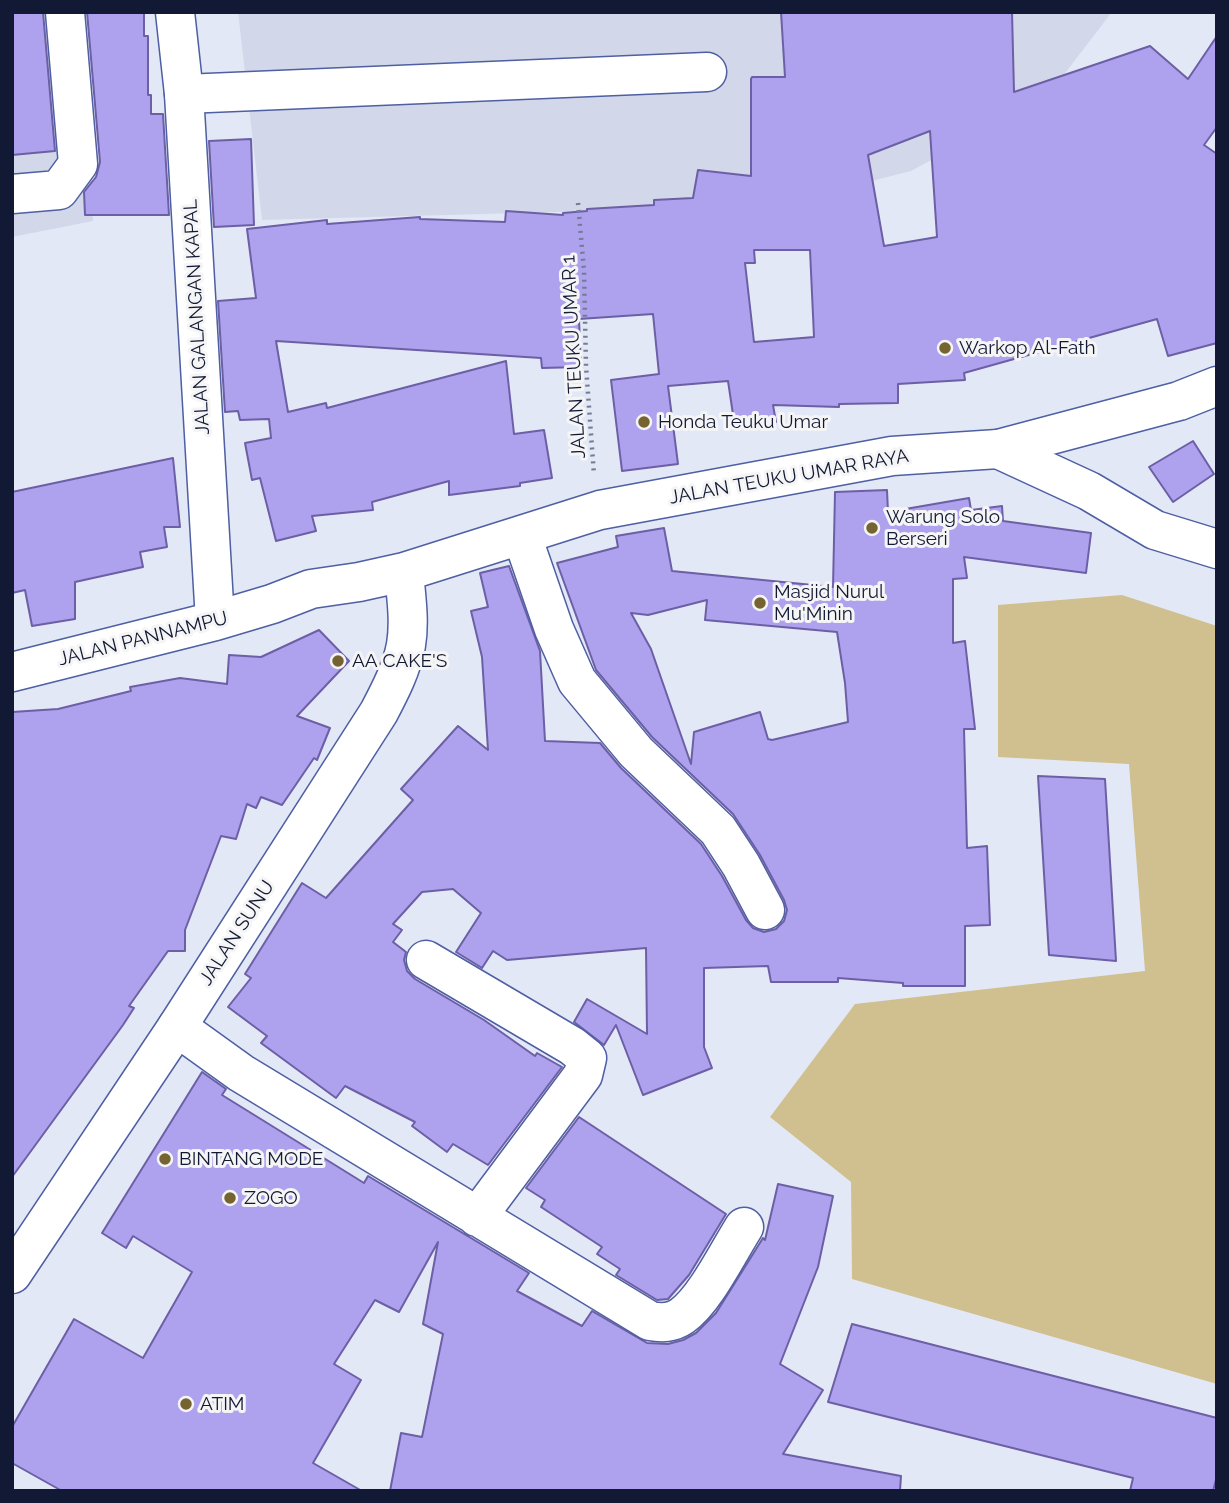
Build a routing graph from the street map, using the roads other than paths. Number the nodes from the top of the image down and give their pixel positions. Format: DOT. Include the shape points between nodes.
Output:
graph roads {
  1 [pos="65,12"];
  2 [pos="175,12"];
  3 [pos="707,72"];
  4 [pos="184,94"];
  5 [pos="12,194"];
  6 [pos="1217,386"];
  7 [pos="998,449"];
  8 [pos="522,536"];
  9 [pos="1217,550"];
  10 [pos="404,572"];
  11 [pos="215,621"];
  12 [pos="12,672"];
  13 [pos="765,909"];
  14 [pos="426,960"];
  15 [pos="177,1027"];
  16 [pos="477,1217"];
  17 [pos="744,1227"];
  18 [pos="12,1274"];
  1 -- 5 [label="main road" via="78,164 59,190"];
  2 -- 4 [label="main road, JALAN GALANGAN KAPAL"];
  3 -- 4 [label="main road"];
  4 -- 11 [label="main road, JALAN GALANGAN KAPAL"];
  6 -- 7 [label="main road, JALAN TEUKU UMAR RAYA" via="1179,401"];
  7 -- 8 [label="main road, JALAN TEUKU UMAR RAYA" via="892,456 600,510"];
  7 -- 9 [label="main road" via="1089,491 1155,530"];
  8 -- 10 [label="main road, JALAN TEUKU UMAR RAYA"];
  8 -- 13 [label="main road" via="577,681 636,752 718,830"];
  10 -- 11 [label="main road, JALAN PANNAMPU" via="359,582 310,601 272,604"];
  10 -- 15 [label="main road, JALAN SUNU" via="406,646 380,712"];
  11 -- 12 [label="main road, JALAN PANNAMPU"];
  14 -- 16 [label="main road" via="587,1058 583,1075"];
  15 -- 16 [label="main road" via="241,1073"];
  15 -- 18 [label="main road, JALAN SUNU"];
  16 -- 17 [label="main road" via="650,1321 664,1323 680,1318 696,1303"];
}
